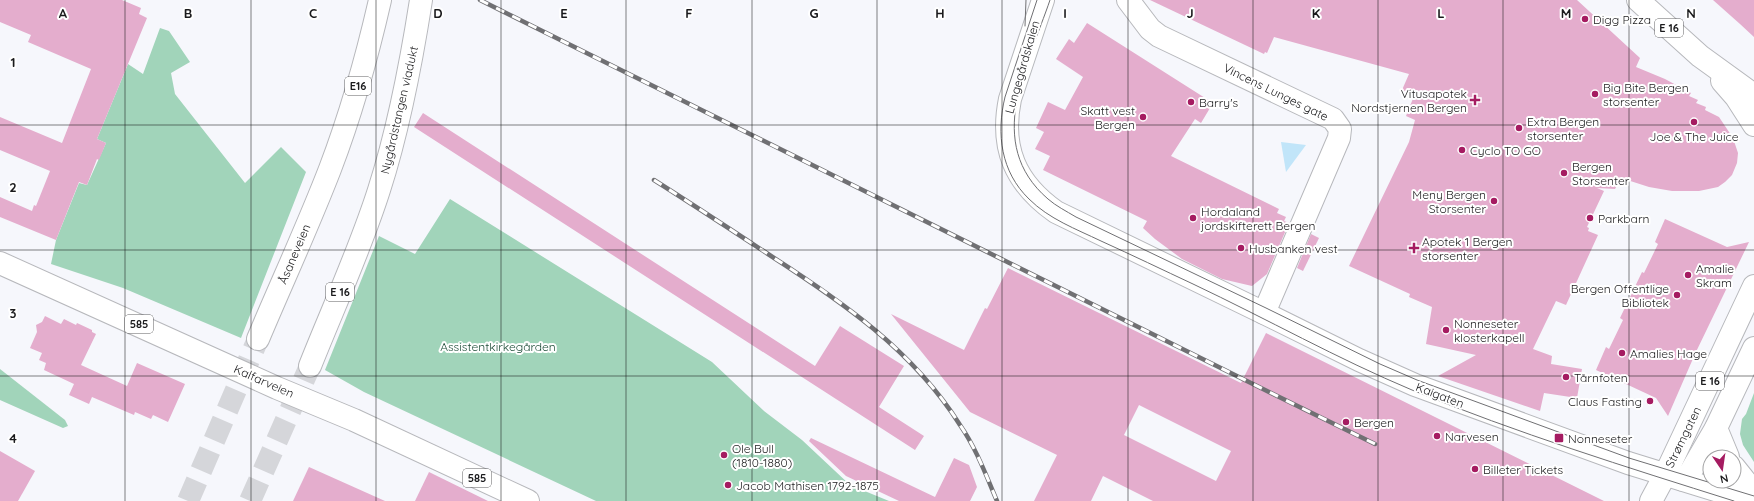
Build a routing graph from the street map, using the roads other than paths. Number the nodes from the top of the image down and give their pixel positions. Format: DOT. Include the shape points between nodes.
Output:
graph roads {
  1 [pos="380,0"];
  2 [pos="421,0"];
  3 [pos="1043,0"];
  4 [pos="1128,0"];
  5 [pos="1638,0"];
  6 [pos="1700,56"];
  7 [pos="1754,95"];
  8 [pos="1754,125"];
  9 [pos="1143,255"];
  10 [pos="0,263"];
  11 [pos="1754,286"];
  12 [pos="1264,312"];
  13 [pos="258,339"];
  14 [pos="1754,348"];
  15 [pos="310,366"];
  16 [pos="1716,428"];
  17 [pos="1725,449"];
  18 [pos="1674,477"];
  19 [pos="1742,477"];
  20 [pos="1754,492"];
  21 [pos="528,501"];
  22 [pos="1651,501"];
  23 [pos="1666,501"];
  24 [pos="1751,501"];
  1 -- 13 [label="main road, Åsaneveien / E16" via="356,92 330,170"];
  2 -- 15 [label="main road, Nygårdstangen viadukt / E 16" via="410,66 388,162 370,218"];
  3 -- 9 [label="main road, Lungegårdskaien" via="1010,99 1006,124 1009,149 1018,173 1032,193 1056,212"];
  4 -- 12 [label="main road, Vincens Lunges gate" via="1150,29 1159,36 1333,119 1340,129 1339,138"];
  5 -- 6 [label="main road, E 16"];
  6 -- 7 [label="main road, E 16"];
  6 -- 8 [label="main road, E 16" via="1736,97"];
  9 -- 12 [label="main road, Kaigaten"];
  10 -- 21 [label="main road, Kalfarveien / 585" via="354,420"];
  11 -- 18 [label="main road, Strømgaten / E 16"];
  12 -- 18 [label="main road, Kaigaten" via="1415,386 1628,463"];
  14 -- 16 [label="main road, Strømgaten / E 16"];
  16 -- 17 [label="main road"];
  16 -- 18 [label="main road, Strømgaten / E 16" via="1690,470"];
  18 -- 22 [label="main road, Strømgaten"];
  18 -- 23 [label="main road, Strømgaten"];
  18 -- 24 [label="main road, Kaigaten"];
  19 -- 20 [label="main road"];
}
